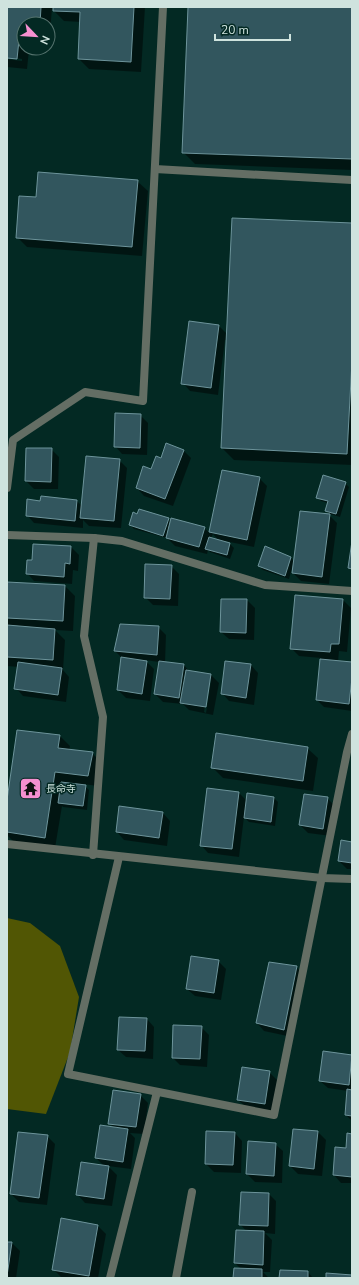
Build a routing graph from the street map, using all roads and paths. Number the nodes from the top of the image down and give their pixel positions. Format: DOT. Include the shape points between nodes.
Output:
graph roads {
  1 [pos="163,7"];
  2 [pos="155,169"];
  3 [pos="352,180"];
  4 [pos="7,488"];
  5 [pos="7,535"];
  6 [pos="94,538"];
  7 [pos="352,591"];
  8 [pos="352,734"];
  9 [pos="7,844"];
  10 [pos="93,854"];
  11 [pos="119,857"];
  12 [pos="322,878"];
  13 [pos="352,879"];
  14 [pos="157,1092"];
  15 [pos="192,1192"];
  16 [pos="110,1278"];
  17 [pos="176,1278"];
  1 -- 2 [label="street"];
  2 -- 3 [label="street"];
  2 -- 4 [label="street" via="143,401 85,392 13,440"];
  5 -- 6 [label="street"];
  6 -- 7 [label="street" via="122,541 265,585"];
  6 -- 10 [label="street" via="84,636 103,717"];
  8 -- 12 [label="street"];
  9 -- 10 [label="street"];
  10 -- 11 [label="street"];
  11 -- 12 [label="street"];
  11 -- 14 [label="street" via="68,1074"];
  12 -- 13 [label="street"];
  12 -- 14 [label="street" via="274,1115"];
  14 -- 16 [label="street"];
  15 -- 17 [label="street"];
}
